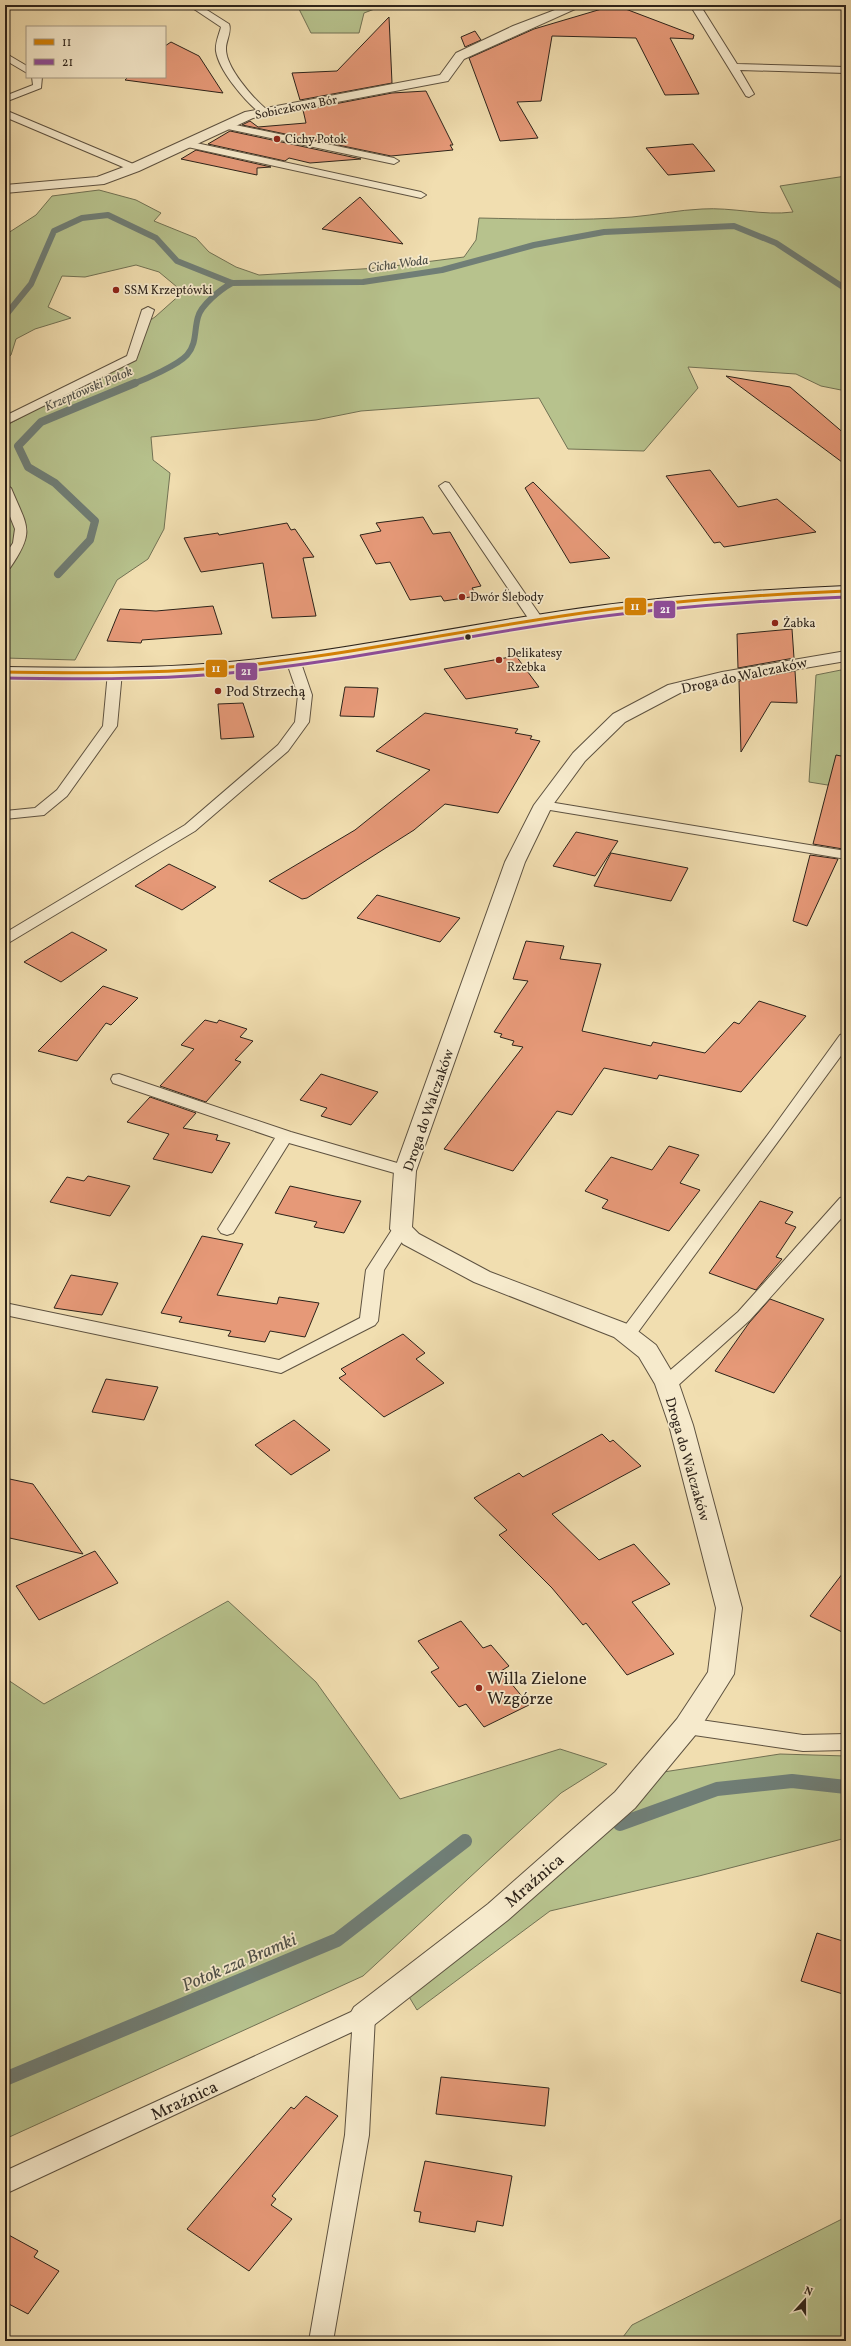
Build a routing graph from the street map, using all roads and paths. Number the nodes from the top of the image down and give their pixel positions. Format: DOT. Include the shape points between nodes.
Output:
graph roads {
  1 [pos="192,5"];
  2 [pos="578,5"];
  3 [pos="695,5"];
  4 [pos="5,56"];
  5 [pos="734,67"];
  6 [pos="26,69"];
  7 [pos="846,70"];
  8 [pos="37,78"];
  9 [pos="749,94"];
  10 [pos="5,99"];
  11 [pos="264,112"];
  12 [pos="5,113"];
  13 [pos="226,126"];
  14 [pos="187,144"];
  15 [pos="394,161"];
  16 [pos="134,168"];
  17 [pos="7,187"];
  18 [pos="421,195"];
  19 [pos="148,310"];
  20 [pos="5,421"];
  21 [pos="445,486"];
  22 [pos="5,488"];
  23 [pos="5,565"];
  24 [pos="846,591"];
  25 [pos="537,620"];
  26 [pos="846,656"];
  27 [pos="293,660"];
  28 [pos="5,672"];
  29 [pos="115,672"];
  30 [pos="543,805"];
  31 [pos="5,815"];
  32 [pos="846,855"];
  33 [pos="5,940"];
  34 [pos="846,1038"];
  35 [pos="119,1080"];
  36 [pos="285,1136"];
  37 [pos="405,1171"];
  38 [pos="846,1202"];
  39 [pos="227,1229"];
  40 [pos="401,1229"];
  41 [pos="5,1309"];
  42 [pos="627,1335"];
  43 [pos="666,1384"];
  44 [pos="687,1726"];
  45 [pos="846,1742"];
  46 [pos="364,2016"];
  47 [pos="5,2183"];
  48 [pos="321,2341"];
  1 -- 11 [label="lane" via="226,26 221,51 225,62 239,85"];
  2 -- 11 [label="street, Sobiczkowa Bór" via="517,29 460,56 444,78"];
  3 -- 5 [label="lane"];
  4 -- 6 [label="lane"];
  5 -- 7 [label="lane"];
  5 -- 9 [label="lane"];
  8 -- 10 [label="lane" via="38,86"];
  11 -- 13 [label="street, Sobiczkowa Bór" via="249,115"];
  12 -- 16 [label="lane"];
  13 -- 14 [label="street, Sobiczkowa Bór"];
  13 -- 15 [label="lane"];
  14 -- 16 [label="street, Sobiczkowa Bór"];
  14 -- 18 [label="lane"];
  16 -- 17 [label="street, Sobiczkowa Bór" via="86,183"];
  19 -- 20 [label="lane" via="132,358"];
  21 -- 25 [label="lane"];
  22 -- 23 [label="lane" via="21,529 19,544"];
  24 -- 25 [label="street" via="676,601"];
  25 -- 27 [label="street"];
  26 -- 30 [label="street, Droga do Walczaków" via="722,677 674,689 619,718 579,757"];
  27 -- 29 [label="street" via="196,670"];
  27 -- 33 [label="lane" via="305,695 302,722 283,748 190,828"];
  28 -- 29 [label="street"];
  29 -- 31 [label="lane" via="110,726 62,793 39,812"];
  30 -- 32 [label="lane"];
  30 -- 37 [label="street, Droga do Walczaków" via="514,862"];
  34 -- 42 [label="lane" via="738,1188"];
  35 -- 36 [label="lane"];
  36 -- 37 [label="lane"];
  36 -- 39 [label="lane" via="252,1193"];
  37 -- 40 [label="street, Droga do Walczaków"];
  38 -- 43 [label="lane" via="744,1316"];
  40 -- 41 [label="lane" via="376,1270 370,1321 281,1367"];
  40 -- 42 [label="street, Droga do Walczaków" via="411,1238 482,1277"];
  42 -- 43 [label="street, Droga do Walczaków" via="648,1351"];
  43 -- 44 [label="street, Droga do Walczaków" via="681,1424 729,1608 721,1674"];
  44 -- 45 [label="lane" via="802,1744"];
  44 -- 46 [label="street, Mraźnica" via="625,1800 498,1912"];
  46 -- 47 [label="lane, Mraźnica"];
  46 -- 48 [label="lane" via="356,2134"];
}
